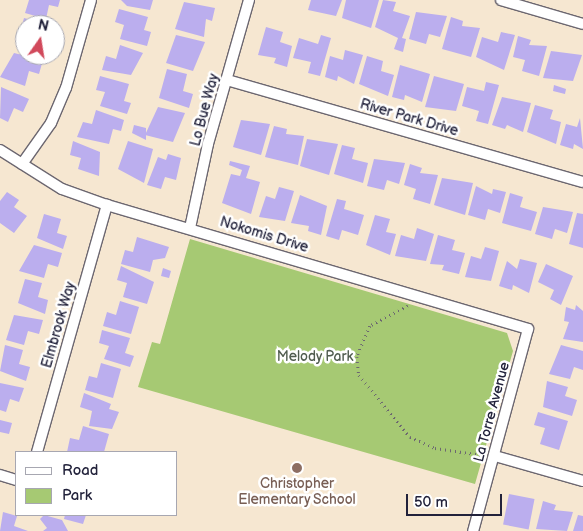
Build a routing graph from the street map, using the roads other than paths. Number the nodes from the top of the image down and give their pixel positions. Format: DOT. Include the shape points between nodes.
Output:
graph roads {
  1 [pos="91,0"];
  2 [pos="249,0"];
  3 [pos="501,0"];
  4 [pos="583,24"];
  5 [pos="227,80"];
  6 [pos="0,150"];
  7 [pos="22,164"];
  8 [pos="583,182"];
  9 [pos="107,205"];
  10 [pos="190,228"];
  11 [pos="528,329"];
  12 [pos="37,451"];
  13 [pos="495,456"];
  14 [pos="0,475"];
  15 [pos="15,480"];
  16 [pos="583,481"];
  17 [pos="473,531"];
  1 -- 7 [label="street" via="66,88 51,123"];
  2 -- 5 [label="street, Lo Bue Way"];
  3 -- 4 [label="street"];
  5 -- 8 [label="street, River Park Drive"];
  5 -- 10 [label="street, Lo Bue Way"];
  6 -- 7 [label="street, Nokomis Drive"];
  7 -- 9 [label="street, Nokomis Drive" via="62,189"];
  9 -- 10 [label="street, Nokomis Drive"];
  9 -- 12 [label="street, Elmbrook Way"];
  10 -- 11 [label="street, Nokomis Drive"];
  11 -- 13 [label="street, La Torre Avenue"];
  13 -- 16 [label="street"];
  13 -- 17 [label="street, La Torre Avenue"];
  14 -- 15 [label="street"];
}
